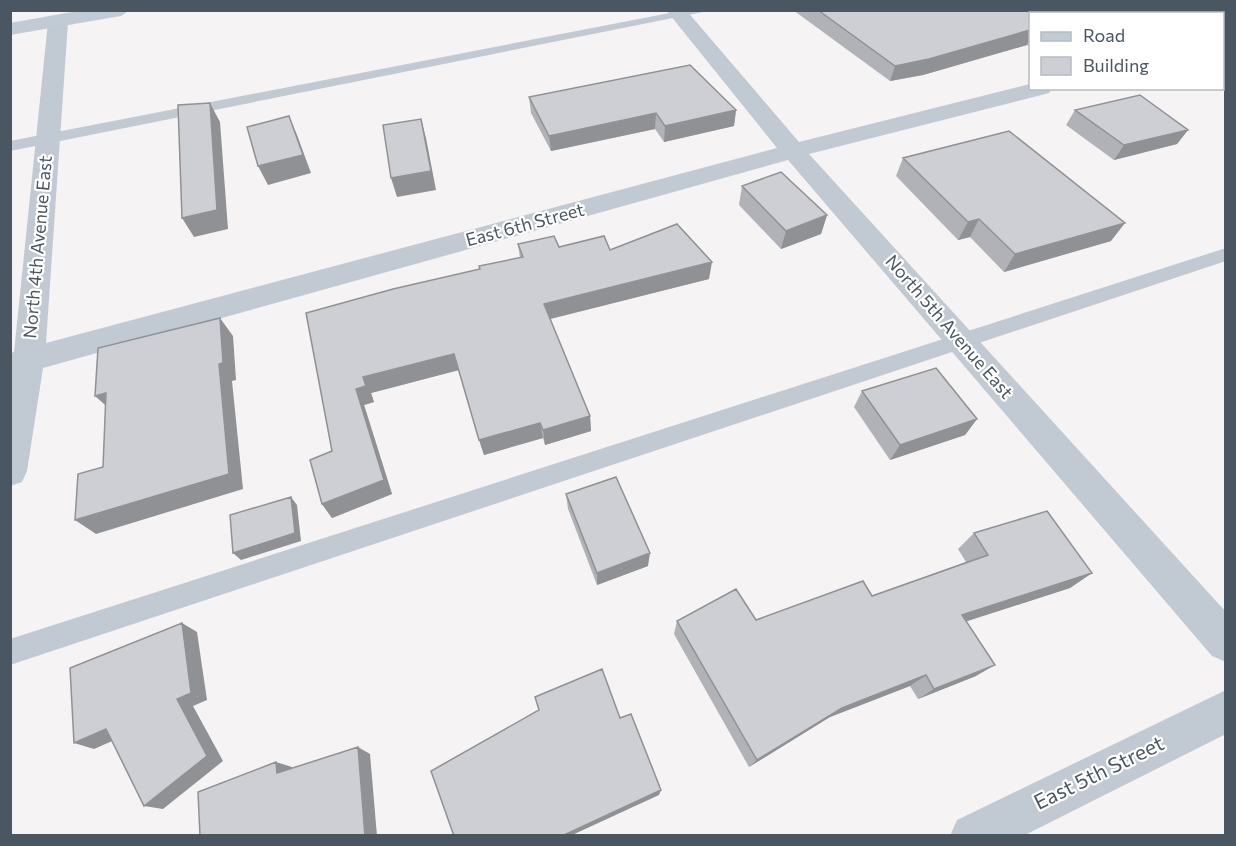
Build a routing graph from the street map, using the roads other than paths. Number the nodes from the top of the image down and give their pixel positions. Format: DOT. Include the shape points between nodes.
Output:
graph roads {
  1 [pos="121,10"];
  2 [pos="687,12"];
  3 [pos="58,22"];
  4 [pos="10,29"];
  5 [pos="1033,90"];
  6 [pos="47,139"];
  7 [pos="10,146"];
  8 [pos="793,151"];
  9 [pos="1226,254"];
  10 [pos="960,341"];
  11 [pos="20,363"];
  12 [pos="10,471"];
  13 [pos="1226,642"];
  14 [pos="10,652"];
  15 [pos="1226,711"];
  16 [pos="973,836"];
  1 -- 3 [label="street"];
  2 -- 6 [label="lane"];
  2 -- 8 [label="street, North 5th Avenue East"];
  3 -- 4 [label="street"];
  3 -- 6 [label="street, North 4th Avenue East"];
  5 -- 8 [label="street, East 6th Street"];
  6 -- 7 [label="lane"];
  6 -- 11 [label="street, North 4th Avenue East"];
  8 -- 10 [label="street, North 5th Avenue East"];
  8 -- 11 [label="street, East 6th Street"];
  9 -- 10 [label="lane"];
  10 -- 13 [label="street, North 5th Avenue East"];
  10 -- 14 [label="lane"];
  11 -- 12 [label="street, North 4th Avenue East"];
  15 -- 16 [label="street, East 5th Street"];
}
